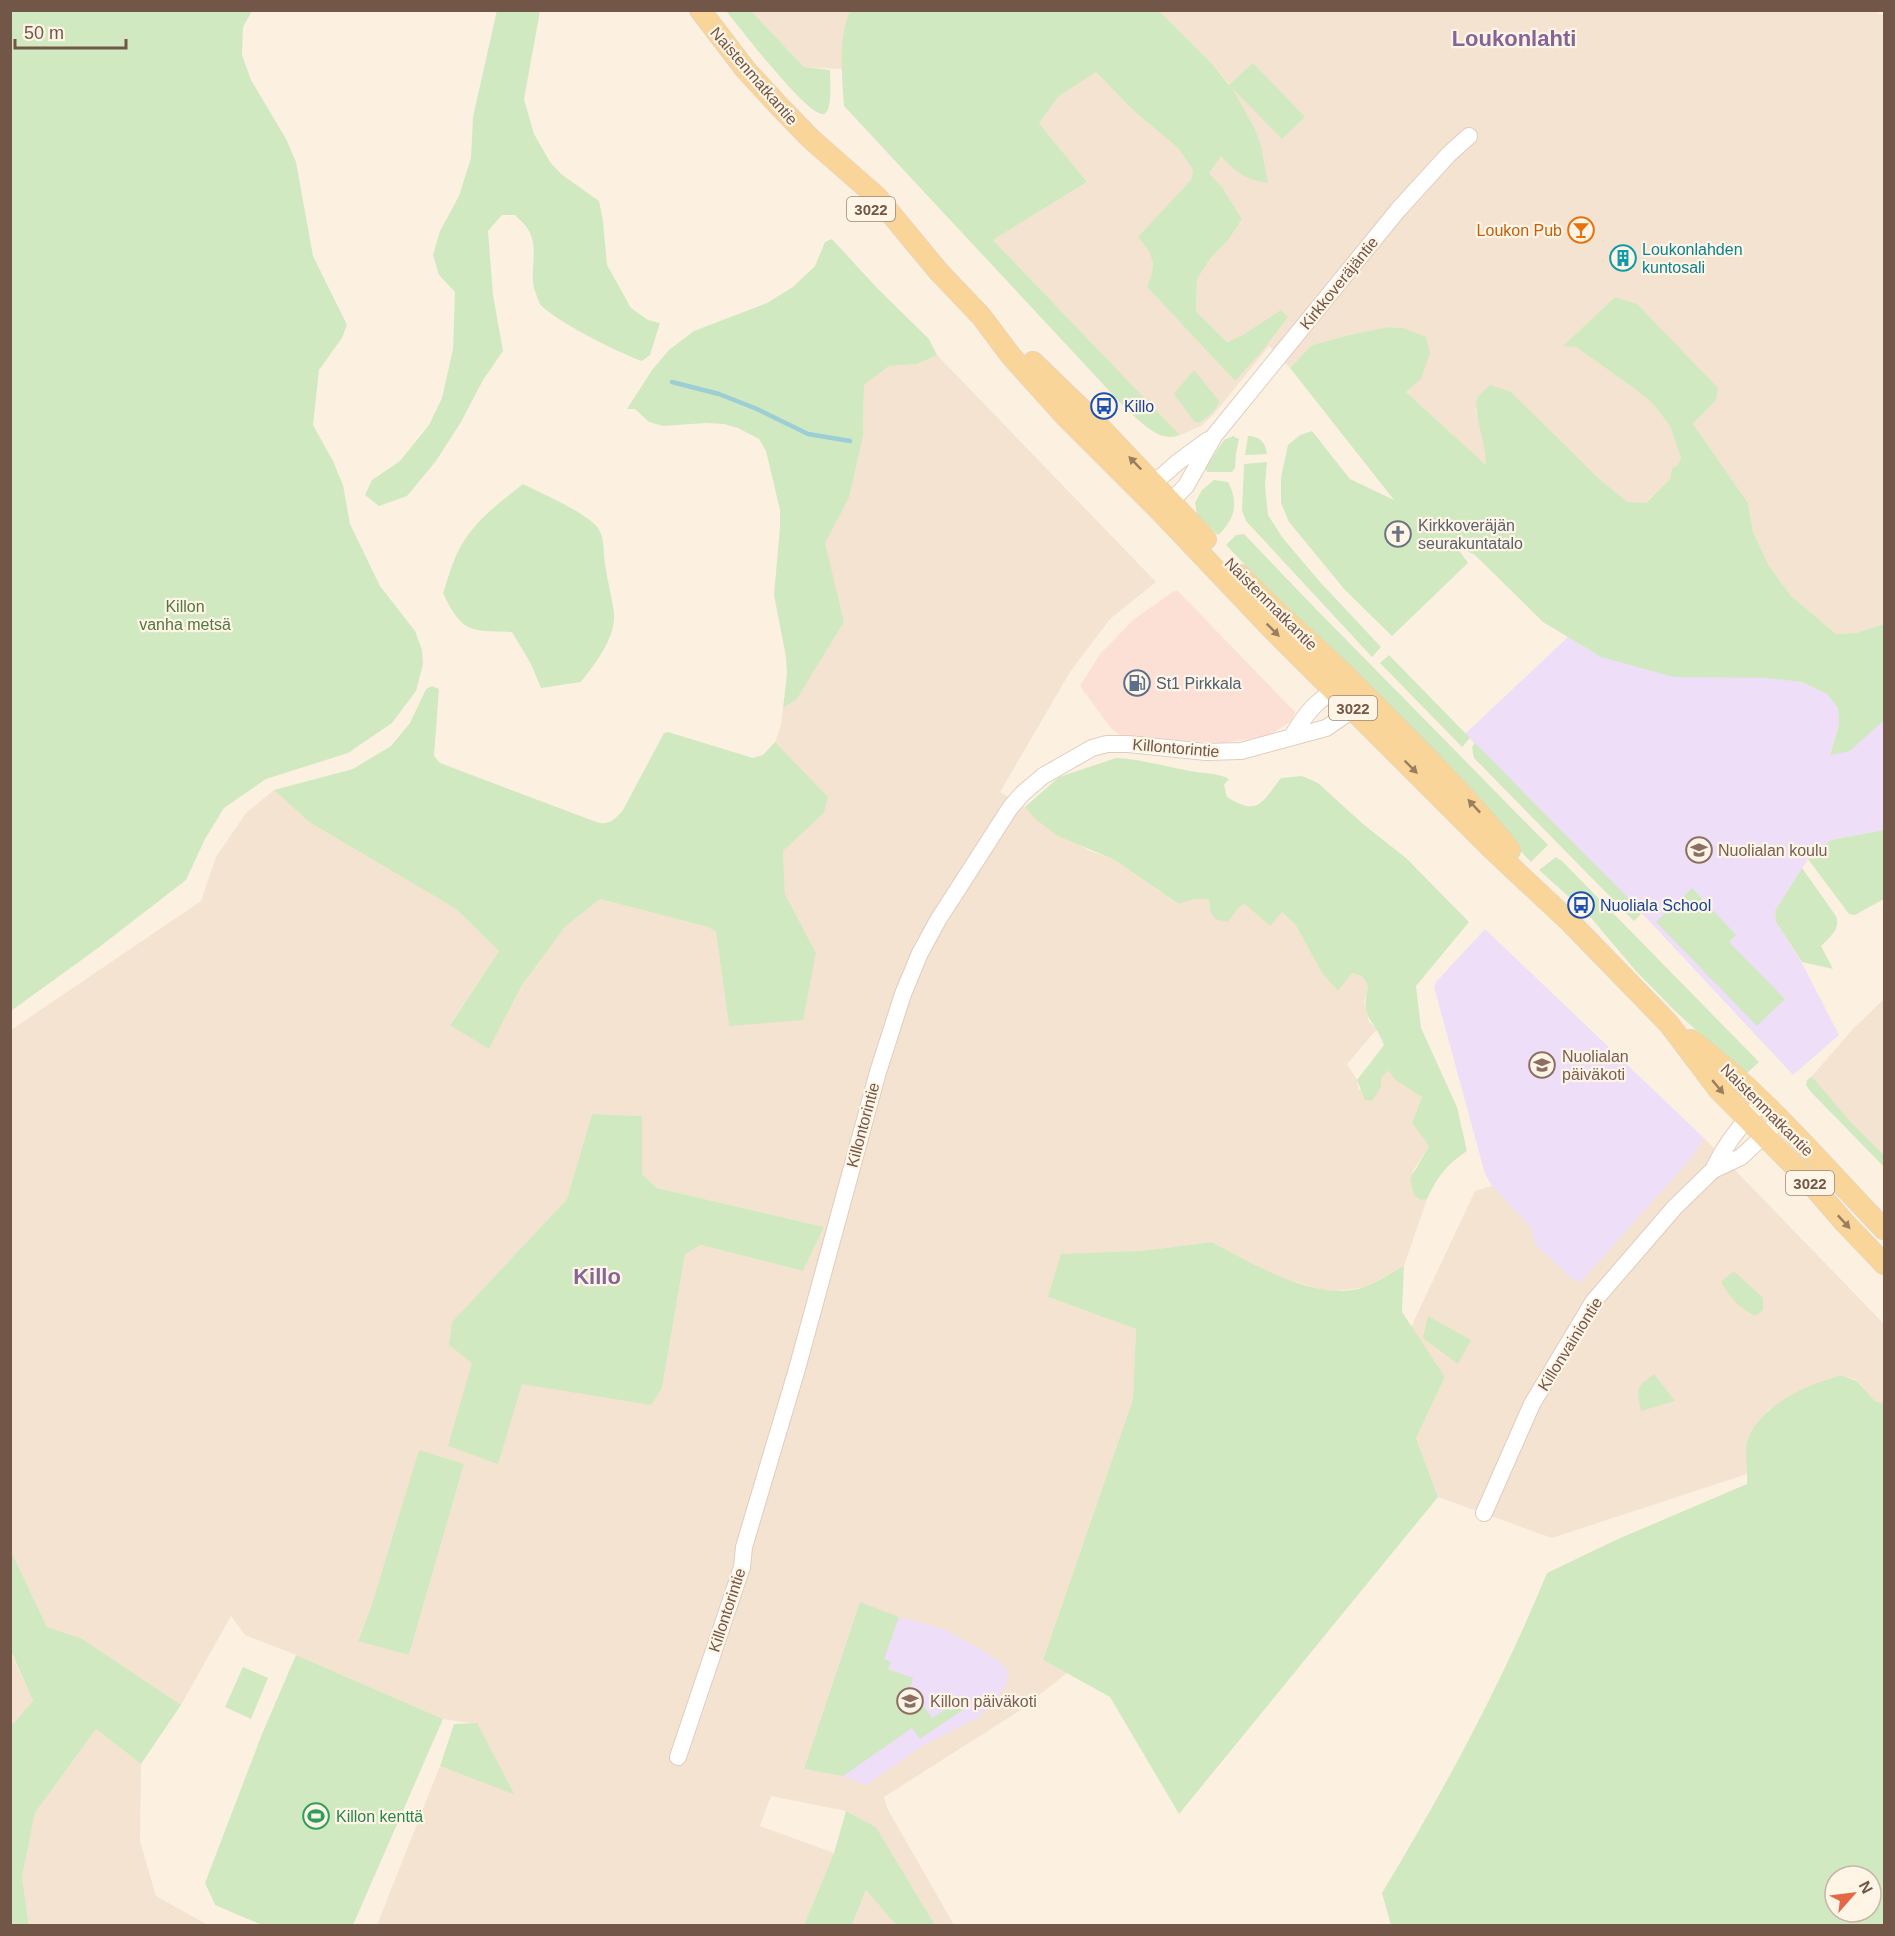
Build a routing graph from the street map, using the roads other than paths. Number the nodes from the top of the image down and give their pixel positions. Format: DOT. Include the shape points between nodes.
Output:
graph roads {
  1 [pos="700,10"];
  2 [pos="1469,136"];
  3 [pos="1214,436"];
  4 [pos="1149,488"];
  5 [pos="1166,507"];
  6 [pos="1350,694"];
  7 [pos="1292,736"];
  8 [pos="1669,1024"];
  9 [pos="1762,1103"];
  10 [pos="1747,1118"];
  11 [pos="1780,1120"];
  12 [pos="1764,1136"];
  13 [pos="1713,1170"];
  14 [pos="1884,1229"];
  15 [pos="1884,1264"];
  16 [pos="1484,1513"];
  17 [pos="678,1757"];
  1 -- 4 [label="main road, Naistenmatkantie / 3022" via="841,181 1048,376"];
  2 -- 3 [label="street, Kirkkoveräjäntie" via="1398,210"];
  3 -- 4 [label="street, Kirkkoveräjäntie"];
  3 -- 5 [label="street, Kirkkoveräjäntie" via="1186,486"];
  4 -- 5 [label="main road, Naistenmatkantie / 3022"];
  5 -- 6 [label="main road, Naistenmatkantie / 3022" via="1270,627"];
  6 -- 7 [label="street" via="1309,710"];
  6 -- 7 [label="street, Killontorintie" via="1326,728"];
  6 -- 8 [label="main road, Naistenmatkantie / 3022" via="1493,850 1550,901"];
  7 -- 17 [label="street, Killontorintie" via="1241,751 1206,752 1128,744 1092,748 1043,776 1022,794 938,920 903,994 881,1061 744,1547 742,1567"];
  8 -- 9 [label="main road, Naistenmatkantie / 3022" via="1716,1059"];
  8 -- 10 [label="main road, Naistenmatkantie / 3022, one-way" via="1719,1089"];
  9 -- 10 [label="street, Killonvainiontie"];
  9 -- 11 [label="main road, Naistenmatkantie / 3022"];
  10 -- 12 [label="main road, Naistenmatkantie / 3022"];
  10 -- 13 [label="street, Killonvainiontie" via="1727,1142"];
  11 -- 12 [label="street, Killonvainiontie"];
  11 -- 14 [label="main road, Naistenmatkantie / 3022"];
  12 -- 13 [label="street, Killonvainiontie" via="1741,1157"];
  12 -- 15 [label="main road, Naistenmatkantie / 3022, one-way"];
  13 -- 16 [label="street, Killonvainiontie" via="1654,1229 1593,1302 1532,1404"];
}
